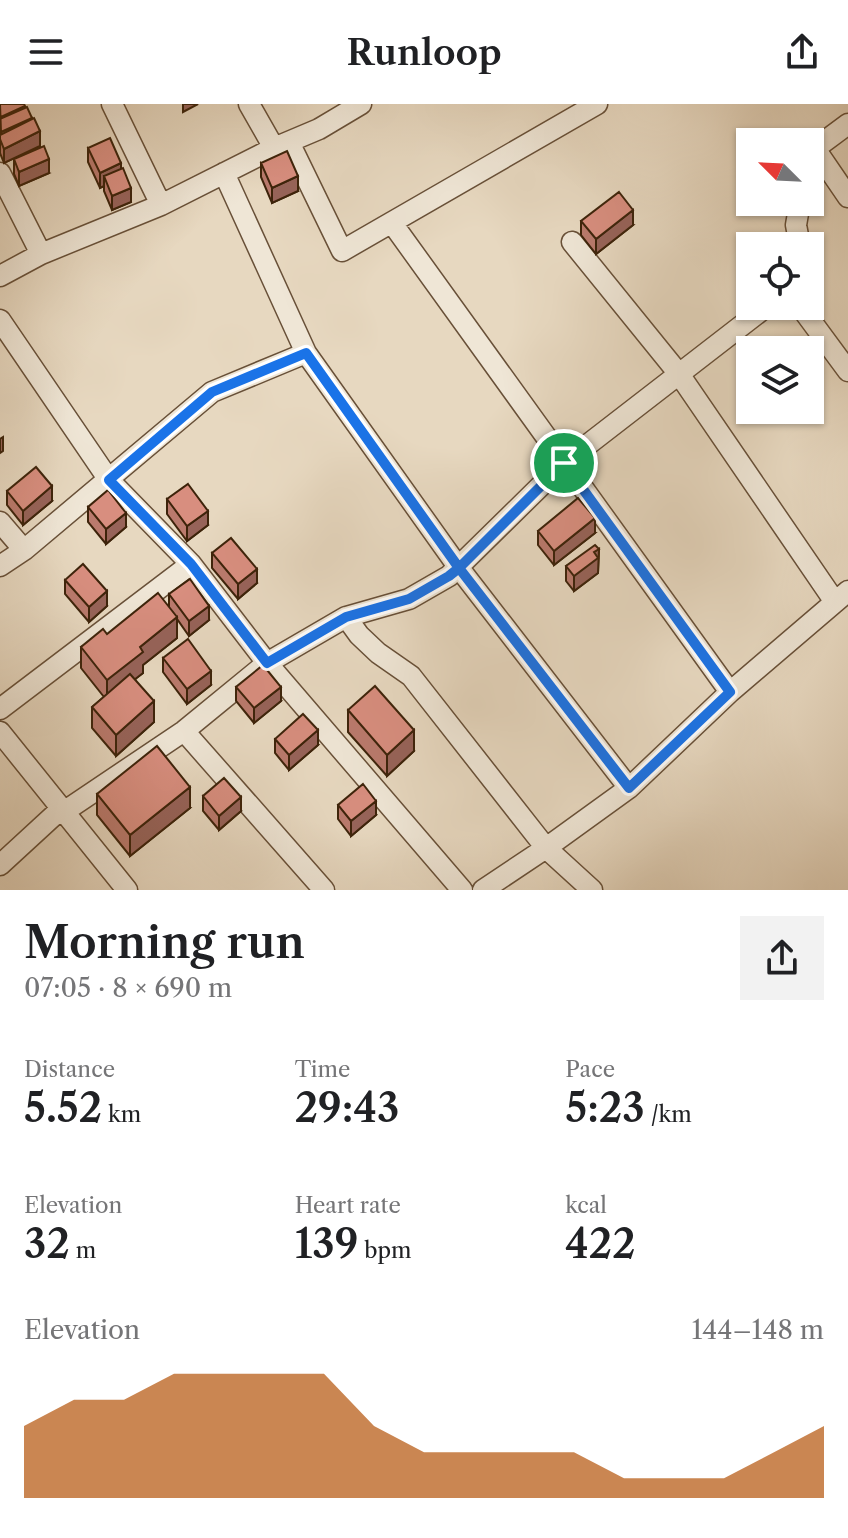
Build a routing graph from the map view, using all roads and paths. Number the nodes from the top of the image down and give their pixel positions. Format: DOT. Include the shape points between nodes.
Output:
graph roads {
  1 [pos="112,104"];
  2 [pos="249,104"];
  3 [pos="361,104"];
  4 [pos="597,104"];
  5 [pos="848,124"];
  6 [pos="281,145"];
  7 [pos="824,146"];
  8 [pos="824,162"];
  9 [pos="0,173"];
  10 [pos="224,173"];
  11 [pos="848,197"];
  12 [pos="161,205"];
  13 [pos="392,223"];
  14 [pos="572,242"];
  15 [pos="41,254"];
  16 [pos="0,276"];
  17 [pos="0,320"];
  18 [pos="749,320"];
  19 [pos="810,320"];
  20 [pos="306,353"];
  21 [pos="848,371"];
  22 [pos="679,374"];
  23 [pos="564,463"];
  24 [pos="109,480"];
  25 [pos="0,522"];
  26 [pos="24,550"];
  27 [pos="191,564"];
  28 [pos="0,566"];
  29 [pos="459,568"];
  30 [pos="842,596"];
  31 [pos="346,617"];
  32 [pos="267,663"];
  33 [pos="730,692"];
  34 [pos="0,709"];
  35 [pos="184,731"];
  36 [pos="0,732"];
  37 [pos="629,788"];
  38 [pos="63,810"];
  39 [pos="546,848"];
  40 [pos="0,865"];
  41 [pos="127,890"];
  42 [pos="324,890"];
  43 [pos="462,890"];
  44 [pos="483,890"];
  45 [pos="592,890"];
  1 -- 12 [label="street"];
  2 -- 6 [label="street"];
  3 -- 6 [label="street"];
  4 -- 13 [label="street"];
  5 -- 7 [label="street"];
  6 -- 10 [label="street"];
  6 -- 13 [label="street" via="342,251"];
  8 -- 11 [label="street"];
  9 -- 15 [label="street"];
  10 -- 12 [label="street"];
  10 -- 20 [label="street"];
  12 -- 15 [label="street"];
  13 -- 23 [label="street"];
  14 -- 22 [label="street"];
  15 -- 16 [label="street"];
  17 -- 24 [label="street"];
  18 -- 22 [label="street"];
  19 -- 21 [label="street"];
  20 -- 24 [label="street" via="212,392"];
  20 -- 29 [label="street"];
  22 -- 23 [label="street"];
  22 -- 30 [label="street"];
  23 -- 29 [label="street"];
  23 -- 33 [label="street"];
  24 -- 26 [label="street"];
  24 -- 27 [label="street"];
  25 -- 26 [label="street"];
  26 -- 28 [label="street"];
  27 -- 32 [label="street"];
  27 -- 34 [label="street"];
  29 -- 31 [label="street" via="409,599"];
  29 -- 37 [label="street"];
  30 -- 33 [label="street"];
  31 -- 32 [label="street"];
  31 -- 39 [label="street" via="378,653 411,676"];
  32 -- 35 [label="street"];
  32 -- 43 [label="street"];
  33 -- 37 [label="street"];
  35 -- 38 [label="street"];
  35 -- 42 [label="street"];
  36 -- 38 [label="street"];
  37 -- 39 [label="street"];
  38 -- 40 [label="street"];
  38 -- 41 [label="street"];
  39 -- 44 [label="street"];
  39 -- 45 [label="street"];
}
